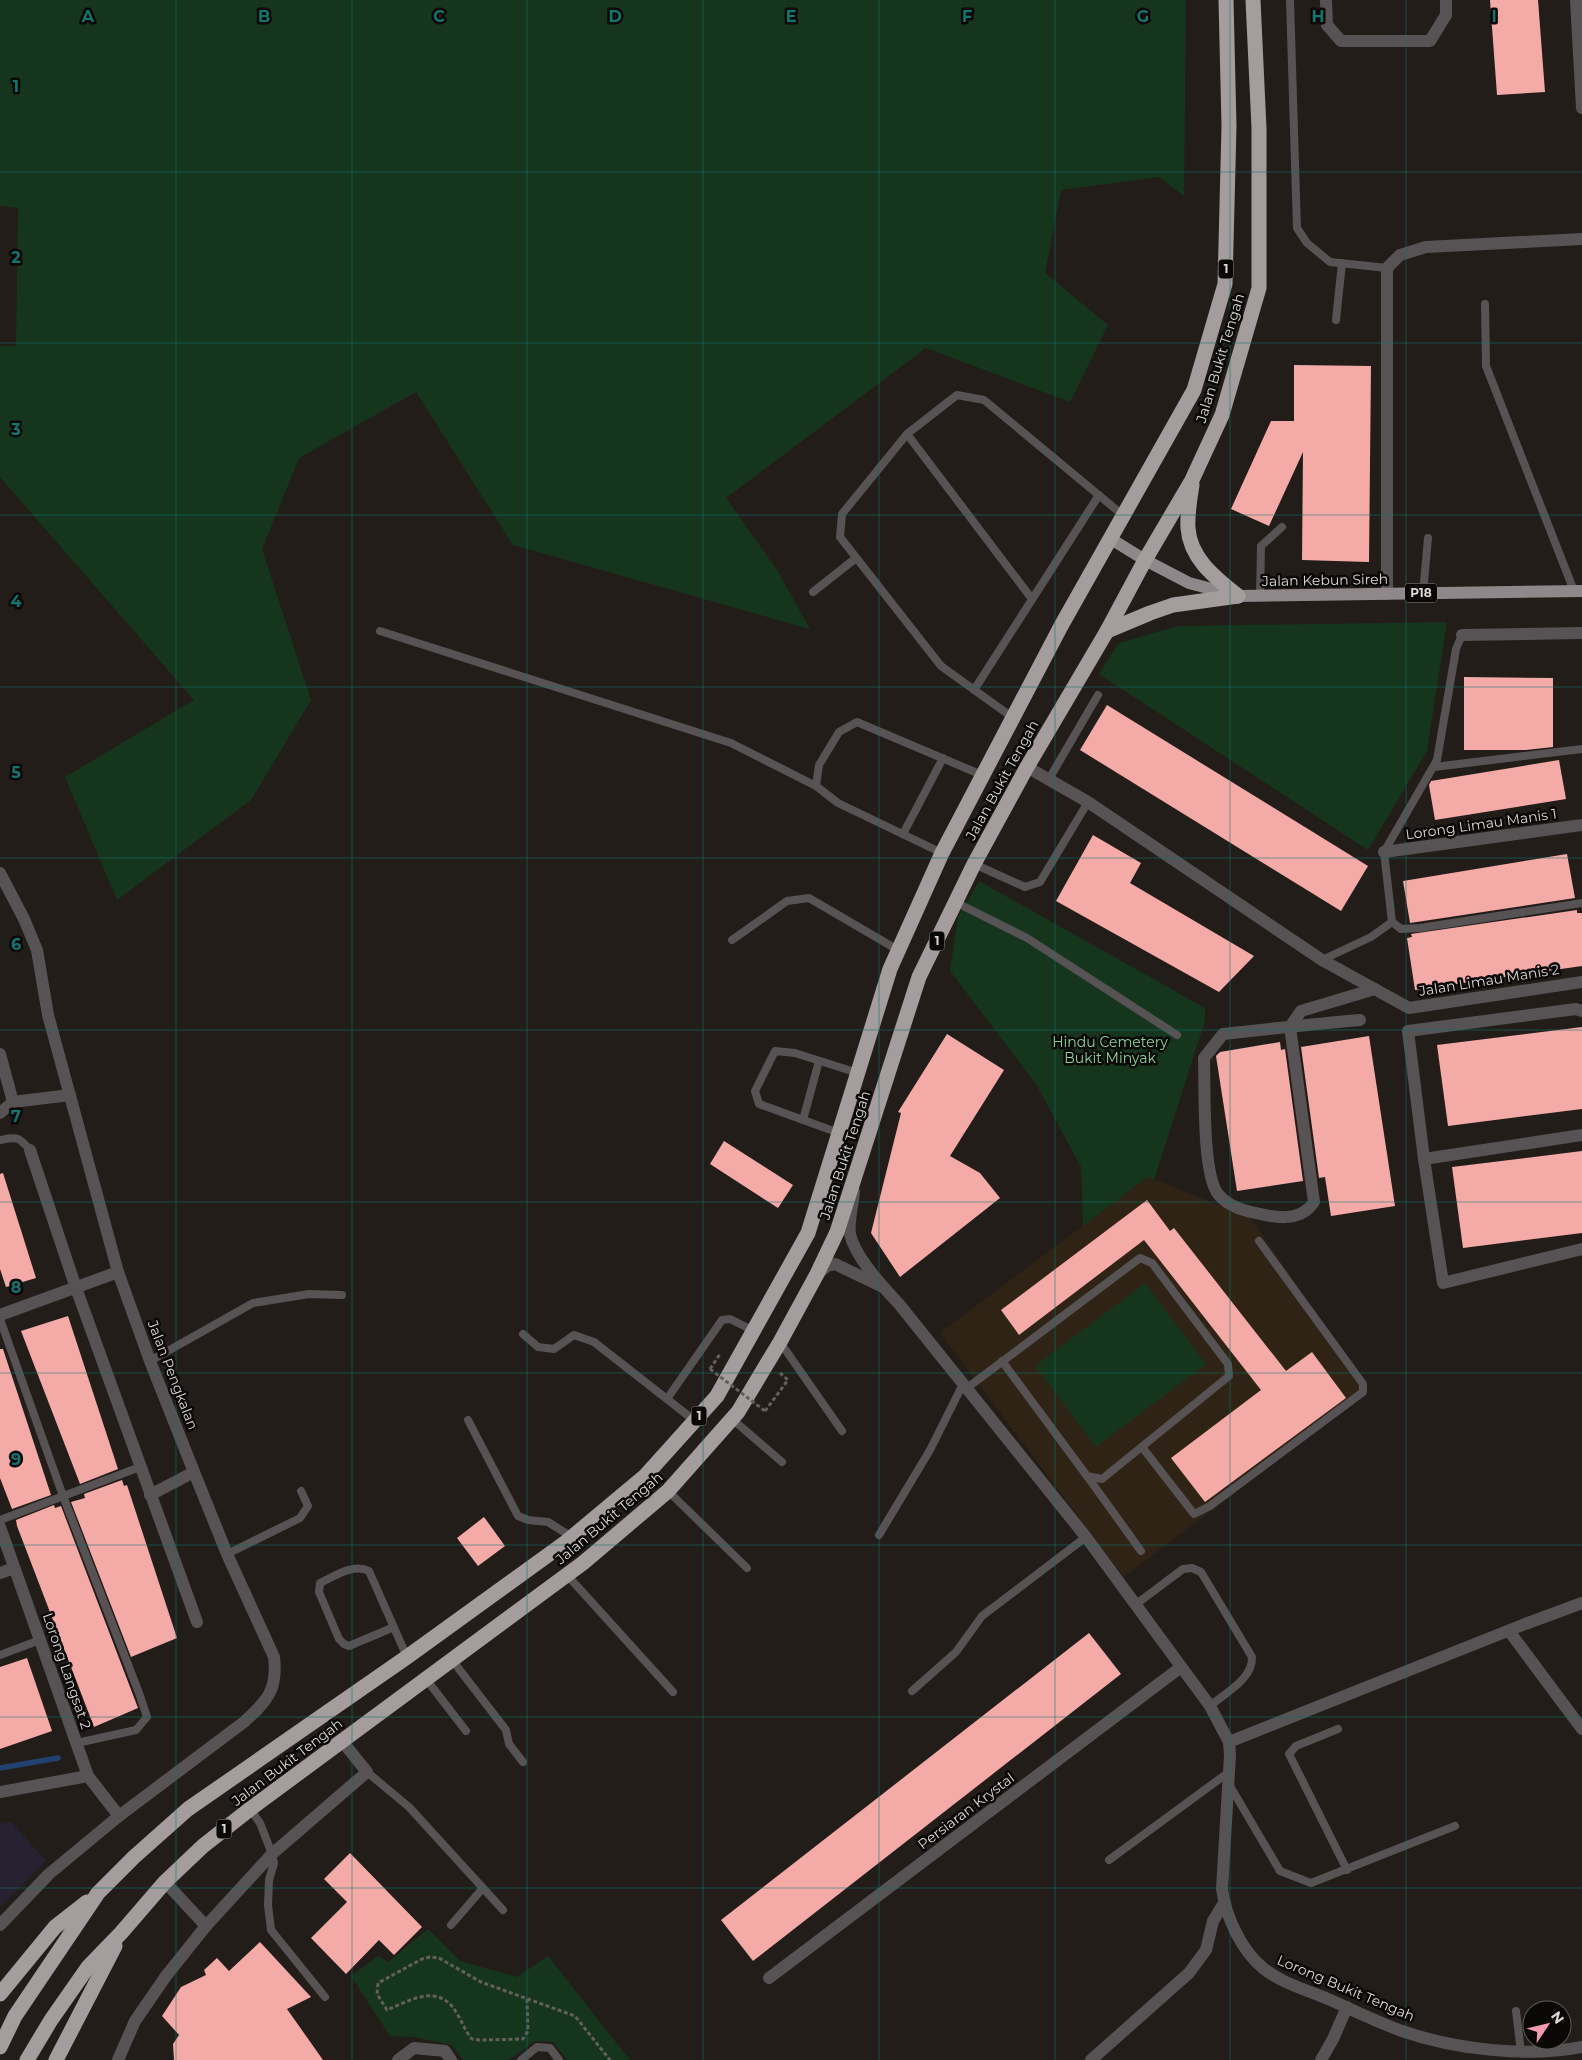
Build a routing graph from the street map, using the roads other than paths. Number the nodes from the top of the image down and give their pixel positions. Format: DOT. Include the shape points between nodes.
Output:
graph roads {
  1 [pos="1226,0"];
  2 [pos="1252,0"];
  3 [pos="1290,0"];
  4 [pos="1326,0"];
  5 [pos="1446,0"];
  6 [pos="1576,0"];
  7 [pos="1579,25"];
  8 [pos="1582,108"];
  9 [pos="1582,239"];
  10 [pos="1342,263"];
  11 [pos="1387,268"];
  12 [pos="1485,304"];
  13 [pos="1336,320"];
  14 [pos="907,434"];
  15 [pos="1192,480"];
  16 [pos="1099,495"];
  17 [pos="1124,516"];
  18 [pos="1282,527"];
  19 [pos="1428,538"];
  20 [pos="1111,539"];
  21 [pos="856,558"];
  22 [pos="1145,560"];
  23 [pos="1578,591"];
  24 [pos="813,592"];
  25 [pos="1423,593"];
  26 [pos="1387,594"];
  27 [pos="1238,596"];
  28 [pos="1260,596"];
  29 [pos="1032,599"];
  30 [pos="380,631"];
  31 [pos="1107,631"];
  32 [pos="1582,633"];
  33 [pos="1462,635"];
  34 [pos="974,690"];
  35 [pos="1098,696"];
  36 [pos="1012,717"];
  37 [pos="1582,749"];
  38 [pos="943,758"];
  39 [pos="1027,767"];
  40 [pos="1434,767"];
  41 [pos="982,775"];
  42 [pos="1049,779"];
  43 [pos="816,786"];
  44 [pos="1088,802"];
  45 [pos="1582,824"];
  46 [pos="903,834"];
  47 [pos="1384,852"];
  48 [pos="942,853"];
  49 [pos="974,864"];
  50 [pos="0,873"];
  51 [pos="955,902"];
  52 [pos="1582,903"];
  53 [pos="1392,922"];
  54 [pos="732,940"];
  55 [pos="898,950"];
  56 [pos="1322,960"];
  57 [pos="1582,982"];
  58 [pos="1375,989"];
  59 [pos="1582,1011"];
  60 [pos="1360,1020"];
  61 [pos="1290,1027"];
  62 [pos="1177,1035"];
  63 [pos="0,1054"];
  64 [pos="819,1060"];
  65 [pos="858,1073"];
  66 [pos="70,1095"];
  67 [pos="13,1102"];
  68 [pos="0,1113"];
  69 [pos="803,1120"];
  70 [pos="839,1133"];
  71 [pos="1582,1134"];
  72 [pos="0,1140"];
  73 [pos="30,1150"];
  74 [pos="1424,1159"];
  75 [pos="858,1164"];
  76 [pos="1259,1241"];
  77 [pos="1582,1249"];
  78 [pos="118,1272"];
  79 [pos="817,1274"];
  80 [pos="76,1288"];
  81 [pos="885,1289"];
  82 [pos="342,1295"];
  83 [pos="0,1317"];
  84 [pos="754,1331"];
  85 [pos="523,1334"];
  86 [pos="780,1342"];
  87 [pos="150,1361"];
  88 [pos="1002,1361"];
  89 [pos="965,1386"];
  90 [pos="668,1399"];
  91 [pos="732,1419"];
  92 [pos="468,1420"];
  93 [pos="695,1421"];
  94 [pos="842,1431"];
  95 [pos="1142,1446"];
  96 [pos="782,1462"];
  97 [pos="140,1467"];
  98 [pos="194,1472"];
  99 [pos="1087,1476"];
  100 [pos="300,1491"];
  101 [pos="668,1491"];
  102 [pos="150,1494"];
  103 [pos="63,1496"];
  104 [pos="0,1520"];
  105 [pos="0,1527"];
  106 [pos="879,1536"];
  107 [pos="572,1537"];
  108 [pos="1086,1537"];
  109 [pos="1141,1551"];
  110 [pos="227,1554"];
  111 [pos="14,1568"];
  112 [pos="747,1568"];
  113 [pos="0,1573"];
  114 [pos="567,1575"];
  115 [pos="1582,1604"];
  116 [pos="1135,1605"];
  117 [pos="197,1622"];
  118 [pos="394,1627"];
  119 [pos="1509,1631"];
  120 [pos="40,1640"];
  121 [pos="0,1655"];
  122 [pos="407,1657"];
  123 [pos="452,1660"];
  124 [pos="1181,1667"];
  125 [pos="426,1679"];
  126 [pos="912,1691"];
  127 [pos="673,1692"];
  128 [pos="1210,1706"];
  129 [pos="1338,1729"];
  130 [pos="1582,1729"];
  131 [pos="466,1731"];
  132 [pos="342,1741"];
  133 [pos="1229,1742"];
  134 [pos="76,1743"];
  135 [pos="523,1762"];
  136 [pos="367,1772"];
  137 [pos="88,1776"];
  138 [pos="1228,1777"];
  139 [pos="0,1792"];
  140 [pos="250,1809"];
  141 [pos="119,1816"];
  142 [pos="1455,1826"];
  143 [pos="272,1854"];
  144 [pos="1110,1860"];
  145 [pos="1346,1870"];
  146 [pos="165,1882"];
  147 [pos="483,1888"];
  148 [pos="98,1893"];
  149 [pos="1224,1903"];
  150 [pos="503,1910"];
  151 [pos="0,1924"];
  152 [pos="451,1925"];
  153 [pos="206,1926"];
  154 [pos="121,1933"];
  155 [pos="769,1978"];
  156 [pos="2,1988"];
  157 [pos="325,1997"];
  158 [pos="1347,2007"];
  159 [pos="1516,2011"];
  160 [pos="0,2047"];
  161 [pos="1582,2047"];
  162 [pos="1521,2052"];
  163 [pos="1569,2055"];
  164 [pos="62,2057"];
  165 [pos="27,2060"];
  166 [pos="118,2060"];
  167 [pos="398,2060"];
  168 [pos="451,2060"];
  169 [pos="521,2060"];
  170 [pos="559,2060"];
  171 [pos="1091,2060"];
  172 [pos="1321,2060"];
  1 -- 17 [label="highway, Jalan Bukit Tengah / 1" via="1229,126 1225,284 1194,390"];
  2 -- 15 [label="highway, Jalan Bukit Tengah / 1" via="1259,128 1259,288 1222,415"];
  3 -- 10 [label="lane" via="1297,228 1307,243 1330,262"];
  4 -- 5 [label="street" via="1328,25 1341,41 1430,41 1446,15"];
  6 -- 7 [label="street"];
  7 -- 8 [label="street"];
  9 -- 11 [label="street" via="1426,247 1400,255"];
  10 -- 11 [label="lane"];
  10 -- 13 [label="lane"];
  11 -- 26 [label="street"];
  12 -- 23 [label="lane" via="1486,366"];
  14 -- 16 [label="lane" via="957,396 984,400"];
  14 -- 21 [label="lane" via="842,514 840,537"];
  14 -- 29 [label="lane"];
  15 -- 22 [label="highway, Jalan Bukit Tengah / 1"];
  15 -- 27 [label="highway" via="1190,540 1210,573"];
  16 -- 17 [label="lane"];
  16 -- 29 [label="lane"];
  17 -- 20 [label="highway, Jalan Bukit Tengah / 1"];
  18 -- 28 [label="lane" via="1261,546"];
  19 -- 25 [label="lane"];
  20 -- 22 [label="main road, Jalan Kebun Sireh / P18"];
  20 -- 36 [label="highway, Jalan Bukit Tengah / 1"];
  21 -- 24 [label="lane"];
  21 -- 34 [label="lane" via="941,666"];
  22 -- 27 [label="main road, Jalan Kebun Sireh / P18" via="1189,584"];
  22 -- 31 [label="highway, Jalan Bukit Tengah / 1"];
  23 -- 25 [label="main road, Jalan Kebun Sireh / P18"];
  25 -- 26 [label="main road, Jalan Kebun Sireh / P18"];
  26 -- 28 [label="main road, Jalan Kebun Sireh / P18"];
  27 -- 28 [label="main road, Jalan Kebun Sireh / P18"];
  27 -- 31 [label="highway" via="1173,606"];
  29 -- 34 [label="lane"];
  30 -- 43 [label="lane" via="731,743"];
  31 -- 39 [label="highway, Jalan Bukit Tengah / 1"];
  32 -- 33 [label="street"];
  33 -- 40 [label="lane" via="1456,649"];
  34 -- 36 [label="lane"];
  35 -- 42 [label="lane"];
  36 -- 41 [label="highway, Jalan Bukit Tengah / 1"];
  37 -- 40 [label="lane"];
  38 -- 41 [label="lane"];
  38 -- 43 [label="lane" via="857,722 839,732 819,764"];
  38 -- 46 [label="lane"];
  39 -- 42 [label="street, Jalan Limau Manis 2"];
  39 -- 49 [label="highway, Jalan Bukit Tengah / 1"];
  40 -- 47 [label="lane"];
  41 -- 48 [label="highway, Jalan Bukit Tengah / 1"];
  42 -- 44 [label="street, Jalan Limau Manis 2"];
  43 -- 46 [label="lane" via="838,803"];
  44 -- 49 [label="lane" via="1040,882 1025,887"];
  44 -- 56 [label="street, Jalan Limau Manis 2"];
  45 -- 47 [label="street, Lorong Limau Manis 1"];
  46 -- 48 [label="lane"];
  47 -- 53 [label="lane"];
  48 -- 55 [label="highway, Jalan Bukit Tengah / 1"];
  49 -- 51 [label="highway, Jalan Bukit Tengah / 1"];
  50 -- 66 [label="street, Jalan Pengkalan" via="37,950 48,1015"];
  51 -- 62 [label="lane" via="1027,938"];
  51 -- 75 [label="highway, Jalan Bukit Tengah / 1" via="919,978"];
  52 -- 53 [label="lane" via="1420,928 1401,929"];
  53 -- 56 [label="lane" via="1370,937"];
  54 -- 55 [label="lane" via="787,902 809,898"];
  55 -- 65 [label="highway, Jalan Bukit Tengah / 1"];
  56 -- 58 [label="street, Jalan Limau Manis 2"];
  57 -- 58 [label="street, Jalan Limau Manis 2" via="1410,1008"];
  58 -- 61 [label="street" via="1301,1011"];
  59 -- 74 [label="street" via="1408,1031"];
  60 -- 61 [label="street"];
  61 -- 61 [label="street" via="1223,1034 1204,1058 1208,1166 1218,1194 1238,1209 1278,1217 1301,1215 1314,1202"];
  63 -- 67 [label="street"];
  64 -- 65 [label="lane"];
  64 -- 69 [label="lane"];
  64 -- 69 [label="lane" via="775,1051 755,1091 759,1104"];
  65 -- 70 [label="highway, Jalan Bukit Tengah / 1"];
  66 -- 67 [label="street"];
  66 -- 78 [label="street, Jalan Pengkalan"];
  67 -- 68 [label="street"];
  69 -- 70 [label="lane"];
  70 -- 84 [label="highway, Jalan Bukit Tengah / 1" via="808,1233"];
  71 -- 74 [label="street"];
  72 -- 73 [label="lane" via="15,1137"];
  73 -- 80 [label="street"];
  74 -- 77 [label="street" via="1443,1282"];
  75 -- 79 [label="highway, Jalan Bukit Tengah / 1" via="837,1232"];
  75 -- 81 [label="street" via="850,1232 853,1244"];
  76 -- 95 [label="lane" via="1363,1384 1363,1392 1210,1506 1194,1514"];
  78 -- 80 [label="street"];
  78 -- 87 [label="street, Jalan Pengkalan"];
  79 -- 81 [label="street" via="835,1264"];
  79 -- 86 [label="highway, Jalan Bukit Tengah / 1"];
  80 -- 83 [label="street"];
  80 -- 97 [label="street"];
  81 -- 89 [label="street"];
  82 -- 87 [label="lane" via="309,1294 253,1303"];
  83 -- 103 [label="lane"];
  84 -- 90 [label="lane" via="730,1319 722,1320"];
  84 -- 93 [label="highway, Jalan Bukit Tengah / 1" via="717,1396"];
  85 -- 90 [label="lane" via="538,1347 554,1349 574,1335 594,1342"];
  86 -- 91 [label="highway, Jalan Bukit Tengah / 1"];
  86 -- 94 [label="lane"];
  87 -- 98 [label="street, Jalan Pengkalan"];
  88 -- 89 [label="lane"];
  88 -- 95 [label="lane" via="1140,1258 1152,1263 1228,1364 1229,1376"];
  88 -- 99 [label="lane"];
  89 -- 106 [label="lane"];
  89 -- 108 [label="street"];
  90 -- 93 [label="lane"];
  91 -- 96 [label="lane"];
  91 -- 101 [label="highway, Jalan Bukit Tengah / 1"];
  92 -- 107 [label="lane" via="518,1516 548,1522"];
  93 -- 107 [label="highway, Jalan Bukit Tengah / 1" via="645,1476"];
  95 -- 99 [label="lane" via="1102,1479"];
  97 -- 102 [label="street"];
  97 -- 103 [label="lane"];
  98 -- 102 [label="street"];
  98 -- 110 [label="street, Jalan Pengkalan"];
  99 -- 109 [label="lane"];
  100 -- 110 [label="lane" via="308,1506 300,1518"];
  101 -- 112 [label="lane"];
  101 -- 114 [label="highway, Jalan Bukit Tengah / 1"];
  102 -- 117 [label="street"];
  103 -- 104 [label="lane"];
  103 -- 134 [label="lane" via="147,1717 136,1730"];
  105 -- 111 [label="street, Lorong Langsat 2"];
  107 -- 122 [label="highway, Jalan Bukit Tengah / 1"];
  108 -- 116 [label="street"];
  108 -- 126 [label="lane" via="982,1616 956,1652"];
  110 -- 141 [label="street, Jalan Pengkalan" via="274,1658 274,1687 244,1722"];
  111 -- 113 [label="street"];
  111 -- 120 [label="street, Lorong Langsat 2"];
  114 -- 123 [label="highway, Jalan Bukit Tengah / 1"];
  114 -- 127 [label="lane"];
  115 -- 119 [label="street"];
  116 -- 124 [label="street"];
  116 -- 128 [label="lane" via="1183,1569 1201,1572 1252,1657 1252,1667 1243,1679"];
  118 -- 118 [label="lane" via="370,1571 354,1568 320,1583 319,1592 344,1644 349,1646"];
  118 -- 122 [label="lane"];
  119 -- 130 [label="street"];
  119 -- 133 [label="street"];
  120 -- 121 [label="lane"];
  120 -- 134 [label="street, Lorong Langsat 2"];
  122 -- 148 [label="highway, Jalan Bukit Tengah / 1" via="188,1809"];
  123 -- 125 [label="highway, Jalan Bukit Tengah / 1"];
  123 -- 135 [label="lane" via="506,1730 509,1744"];
  124 -- 128 [label="street"];
  124 -- 155 [label="street, Persiaran Krystal"];
  125 -- 131 [label="lane"];
  125 -- 132 [label="highway, Jalan Bukit Tengah / 1"];
  128 -- 133 [label="street"];
  129 -- 145 [label="lane" via="1296,1746 1289,1754"];
  132 -- 136 [label="street"];
  132 -- 140 [label="highway, Jalan Bukit Tengah / 1"];
  133 -- 138 [label="street"];
  134 -- 137 [label="street, Lorong Langsat 2"];
  136 -- 143 [label="street"];
  136 -- 147 [label="lane" via="408,1806"];
  137 -- 139 [label="street"];
  137 -- 141 [label="street, Lorong Langsat 2"];
  138 -- 144 [label="lane"];
  138 -- 145 [label="lane" via="1280,1871 1311,1884"];
  138 -- 149 [label="street"];
  140 -- 143 [label="lane" via="260,1822"];
  140 -- 146 [label="highway, Jalan Bukit Tengah / 1" via="203,1846"];
  141 -- 151 [label="street, Jalan Pengkalan" via="49,1874"];
  142 -- 145 [label="lane"];
  143 -- 153 [label="street"];
  143 -- 157 [label="lane" via="274,1863 269,1880 268,1905 271,1930"];
  146 -- 153 [label="street"];
  146 -- 154 [label="highway, Jalan Bukit Tengah / 1"];
  147 -- 150 [label="lane"];
  147 -- 152 [label="lane"];
  148 -- 156 [label="highway" via="55,1927"];
  148 -- 160 [label="highway, Jalan Bukit Tengah / 1" via="16,2016"];
  149 -- 158 [label="street, Lorong Bukit Tengah" via="1241,1943 1263,1968 1289,1983"];
  149 -- 171 [label="street" via="1213,1921 1206,1950 1189,1973"];
  153 -- 166 [label="street" via="166,1976 136,2021"];
  154 -- 164 [label="highway"];
  154 -- 165 [label="highway, Jalan Bukit Tengah / 1" via="88,1967"];
  158 -- 162 [label="street, Lorong Bukit Tengah" via="1402,2031 1464,2046"];
  158 -- 172 [label="street"];
  159 -- 162 [label="lane"];
  161 -- 163 [label="street, Lorong Bukit Tengah"];
  162 -- 163 [label="street, Lorong Bukit Tengah"];
  167 -- 168 [label="street" via="414,2048 444,2051"];
  169 -- 170 [label="lane" via="537,2047 550,2048"];
}
